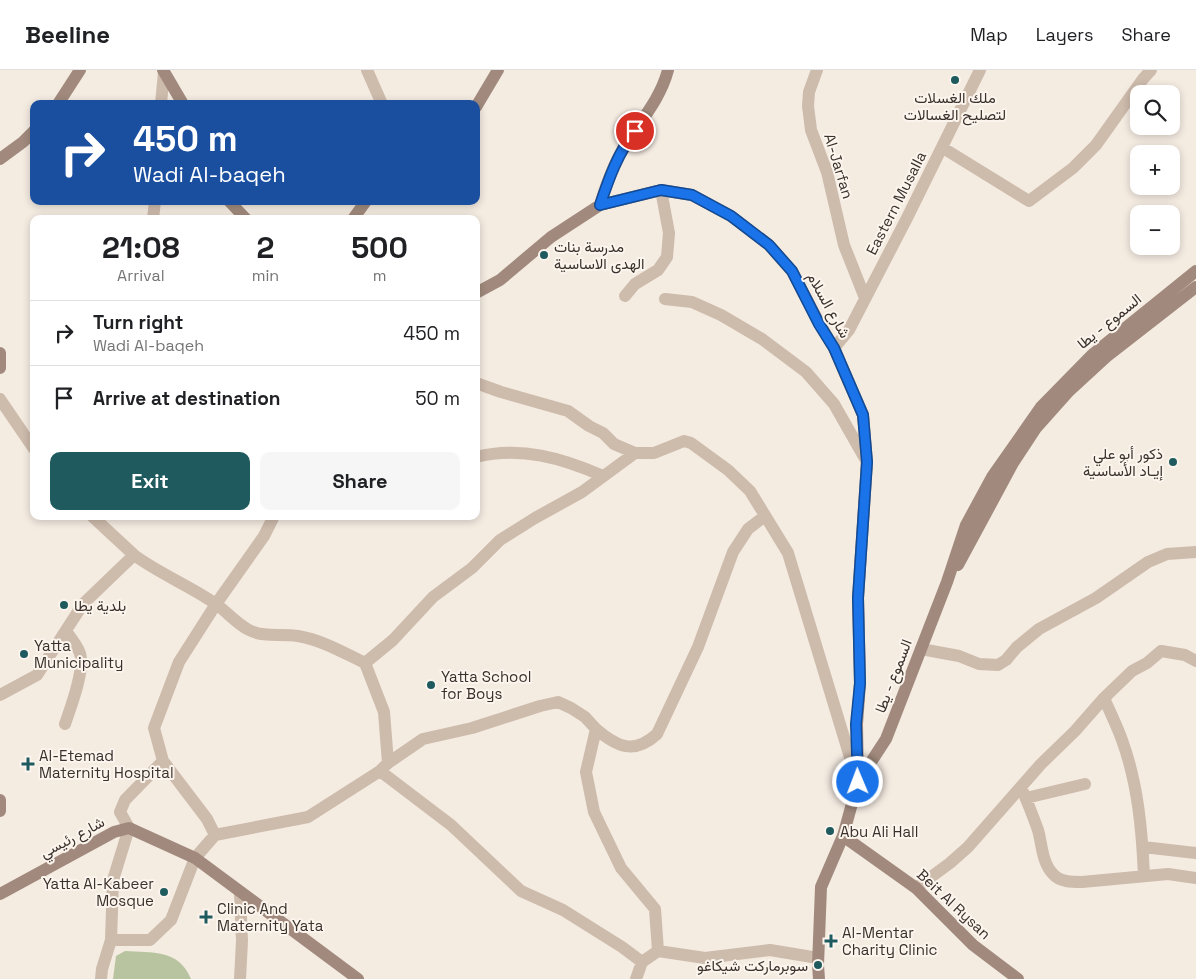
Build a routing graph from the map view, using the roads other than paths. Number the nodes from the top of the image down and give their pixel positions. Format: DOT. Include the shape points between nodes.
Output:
graph roads {
  1 [pos="80,70"];
  2 [pos="367,70"];
  3 [pos="498,70"];
  4 [pos="668,70"];
  5 [pos="816,70"];
  6 [pos="980,70"];
  7 [pos="1151,70"];
  8 [pos="163,71"];
  9 [pos="61,100"];
  10 [pos="162,100"];
  11 [pos="181,100"];
  12 [pos="380,100"];
  13 [pos="480,100"];
  14 [pos="30,135"];
  15 [pos="943,148"];
  16 [pos="0,159"];
  17 [pos="661,190"];
  18 [pos="233,205"];
  19 [pos="600,205"];
  20 [pos="242,215"];
  21 [pos="1196,271"];
  22 [pos="1196,287"];
  23 [pos="480,291"];
  24 [pos="625,296"];
  25 [pos="865,298"];
  26 [pos="665,299"];
  27 [pos="834,348"];
  28 [pos="0,353"];
  29 [pos="0,368"];
  30 [pos="480,384"];
  31 [pos="0,399"];
  32 [pos="30,443"];
  33 [pos="635,453"];
  34 [pos="480,457"];
  35 [pos="867,462"];
  36 [pos="603,476"];
  37 [pos="765,516"];
  38 [pos="96,520"];
  39 [pos="272,520"];
  40 [pos="1196,552"];
  41 [pos="134,555"];
  42 [pos="947,582"];
  43 [pos="216,604"];
  44 [pos="66,631"];
  45 [pos="921,649"];
  46 [pos="1196,661"];
  47 [pos="365,663"];
  48 [pos="0,695"];
  49 [pos="1104,698"];
  50 [pos="65,724"];
  51 [pos="596,729"];
  52 [pos="163,761"];
  53 [pos="384,767"];
  54 [pos="858,782"];
  55 [pos="1085,784"];
  56 [pos="1024,793"];
  57 [pos="0,800"];
  58 [pos="0,811"];
  59 [pos="129,828"];
  60 [pos="215,835"];
  61 [pos="843,836"];
  62 [pos="1143,847"];
  63 [pos="1196,853"];
  64 [pos="195,858"];
  65 [pos="1144,876"];
  66 [pos="1196,878"];
  67 [pos="916,888"];
  68 [pos="240,893"];
  69 [pos="0,894"];
  70 [pos="111,940"];
  71 [pos="658,951"];
  72 [pos="818,958"];
  73 [pos="642,962"];
  74 [pos="101,979"];
  75 [pos="240,979"];
  76 [pos="358,979"];
  77 [pos="636,979"];
  78 [pos="820,979"];
  79 [pos="1018,979"];
  1 -- 9 [label="main road"];
  2 -- 12 [label="street"];
  3 -- 13 [label="main road"];
  4 -- 19 [label="main road" via="650,109 610,172"];
  5 -- 25 [label="street, Al-Jarfan" via="809,92 811,130 827,172 844,246"];
  6 -- 15 [label="street, Eastern Musalla"];
  7 -- 15 [label="street" via="1096,145 1073,168 1029,201"];
  8 -- 10 [label="street"];
  8 -- 11 [label="main road"];
  14 -- 16 [label="main road"];
  15 -- 25 [label="street, Eastern Musalla"];
  17 -- 19 [label="main road, شارع السلام"];
  17 -- 24 [label="street" via="669,233 667,257 658,270 636,284"];
  17 -- 27 [label="main road, شارع السلام" via="692,195 731,216 769,245 792,271"];
  18 -- 20 [label="main road"];
  19 -- 23 [label="main road, شارع السلام" via="550,237 500,280"];
  21 -- 42 [label="main road, السموع - يطا" via="1092,355 1041,406 983,493 966,525"];
  22 -- 42 [label="main road, السموع - يطا" via="1106,357 1036,428"];
  25 -- 27 [label="street, Eastern Musalla" via="849,330"];
  26 -- 35 [label="street" via="692,302 721,315 762,339 806,372 834,404"];
  27 -- 35 [label="main road, شارع السلام" via="863,415"];
  28 -- 29 [label="main road"];
  30 -- 33 [label="street" via="568,411 603,433 614,444"];
  31 -- 32 [label="street"];
  33 -- 36 [label="street"];
  33 -- 37 [label="street" via="654,453 684,441 691,443 750,491"];
  34 -- 36 [label="street" via="511,453 543,455"];
  35 -- 54 [label="main road, شارع السلام" via="858,598"];
  36 -- 47 [label="street" via="582,492 500,540 472,568 433,597 393,640"];
  37 -- 51 [label="street" via="748,529 733,552 698,647 657,734 647,744 622,746 611,742"];
  37 -- 54 [label="street" via="788,553"];
  38 -- 41 [label="street"];
  39 -- 43 [label="street" via="259,544"];
  40 -- 45 [label="street" via="1167,554 1148,562 1096,598 1039,629 998,665 979,664 960,656"];
  41 -- 43 [label="street"];
  41 -- 44 [label="street" via="83,604"];
  42 -- 45 [label="main road, السموع - يطا"];
  43 -- 47 [label="street" via="248,630 259,634 298,636"];
  43 -- 52 [label="street" via="179,662 154,728"];
  44 -- 48 [label="street" via="37,675"];
  44 -- 50 [label="street" via="80,653 80,673"];
  45 -- 54 [label="main road, السموع - يطا" via="886,739"];
  46 -- 49 [label="street" via="1185,655 1161,651 1132,671"];
  47 -- 53 [label="street" via="384,712"];
  49 -- 56 [label="street"];
  49 -- 62 [label="street" via="1122,740 1136,787"];
  51 -- 53 [label="street" via="585,717 558,702 423,739"];
  51 -- 71 [label="street" via="586,772 594,812 621,868 655,909"];
  52 -- 59 [label="street" via="125,800 120,812"];
  52 -- 60 [label="street" via="207,818"];
  53 -- 60 [label="street" via="308,817"];
  53 -- 73 [label="street" via="521,892 563,910"];
  54 -- 61 [label="main road, السموع - يطا"];
  55 -- 56 [label="street"];
  56 -- 65 [label="street" via="1046,862 1058,878 1082,882"];
  56 -- 67 [label="street" via="968,848"];
  57 -- 58 [label="main road"];
  59 -- 64 [label="main road, شارع رئيسي"];
  59 -- 69 [label="main road, شارع رئيسي" via="114,832"];
  59 -- 70 [label="street" via="113,880"];
  60 -- 64 [label="street"];
  61 -- 67 [label="main road, Beit Al Rysan"];
  61 -- 72 [label="main road, السموع - يطا" via="821,887"];
  62 -- 63 [label="street"];
  62 -- 65 [label="street"];
  64 -- 68 [label="main road, شارع رئيسي"];
  64 -- 70 [label="street" via="170,920 150,940"];
  65 -- 66 [label="street" via="1174,874"];
  67 -- 79 [label="main road, Beit Al Rysan" via="972,945"];
  68 -- 75 [label="street"];
  68 -- 76 [label="main road, شارع رئيسي"];
  70 -- 74 [label="street"];
  71 -- 72 [label="street" via="706,958 770,950"];
  71 -- 73 [label="street"];
  72 -- 78 [label="main road, السموع - يطا"];
  73 -- 77 [label="street"];
}
